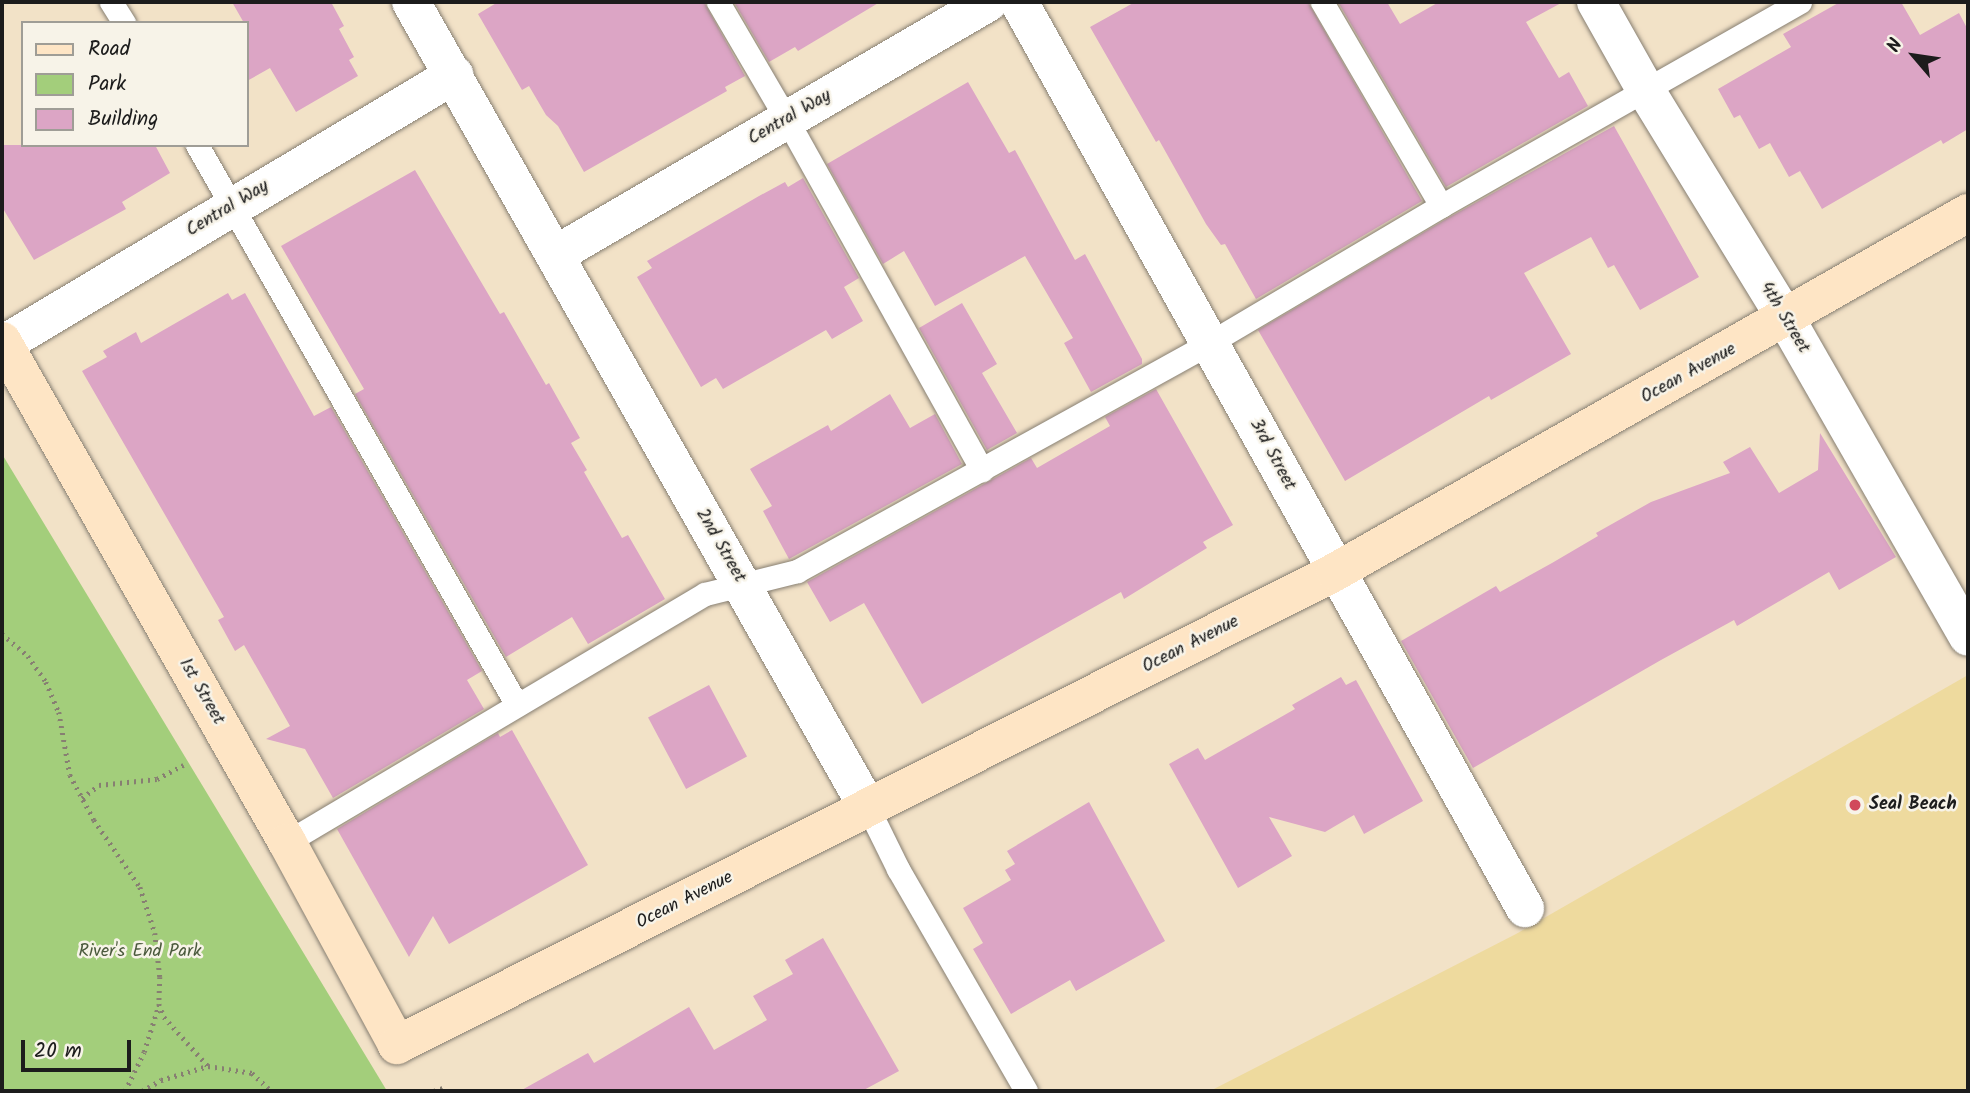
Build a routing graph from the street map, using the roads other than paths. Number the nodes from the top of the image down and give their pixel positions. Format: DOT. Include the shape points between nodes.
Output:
graph roads {
  1 [pos="111,2"];
  2 [pos="411,2"];
  3 [pos="718,2"];
  4 [pos="989,2"];
  5 [pos="1019,2"];
  6 [pos="1322,2"];
  7 [pos="1596,2"];
  8 [pos="1800,2"];
  9 [pos="123,21"];
  10 [pos="454,75"];
  11 [pos="1645,89"];
  12 [pos="787,120"];
  13 [pos="198,147"];
  14 [pos="233,206"];
  15 [pos="1441,206"];
  16 [pos="1968,213"];
  17 [pos="555,256"];
  18 [pos="1786,319"];
  19 [pos="1211,342"];
  20 [pos="2,343"];
  21 [pos="982,470"];
  22 [pos="1335,572"];
  23 [pos="743,587"];
  24 [pos="1968,637"];
  25 [pos="517,705"];
  26 [pos="869,810"];
  27 [pos="287,842"];
  28 [pos="1525,908"];
  29 [pos="397,1045"];
  30 [pos="1026,1091"];
  1 -- 9 [label="lane"];
  2 -- 10 [label="street, 2nd Street"];
  3 -- 12 [label="lane"];
  4 -- 12 [label="street, Central Way"];
  5 -- 19 [label="street, 3rd Street"];
  6 -- 15 [label="lane"];
  7 -- 11 [label="street, 4th Street"];
  8 -- 11 [label="lane"];
  10 -- 14 [label="street, Central Way"];
  10 -- 17 [label="street, 2nd Street"];
  11 -- 15 [label="lane"];
  11 -- 18 [label="street, 4th Street"];
  12 -- 17 [label="street, Central Way"];
  12 -- 21 [label="lane"];
  13 -- 14 [label="lane"];
  14 -- 20 [label="street, Central Way"];
  14 -- 25 [label="lane"];
  15 -- 19 [label="lane"];
  16 -- 18 [label="street, Ocean Avenue"];
  17 -- 23 [label="street, 2nd Street"];
  18 -- 22 [label="street, Ocean Avenue"];
  18 -- 24 [label="street, 4th Street"];
  19 -- 21 [label="lane"];
  19 -- 22 [label="street, 3rd Street"];
  20 -- 27 [label="street, 1st Street"];
  21 -- 23 [label="lane" via="797,571"];
  22 -- 26 [label="street, Ocean Avenue"];
  22 -- 28 [label="street, 3rd Street"];
  23 -- 25 [label="lane" via="705,594"];
  23 -- 26 [label="street, 2nd Street"];
  25 -- 27 [label="lane"];
  26 -- 29 [label="street, Ocean Avenue"];
  26 -- 30 [label="lane, 2nd Street"];
  27 -- 29 [label="street, 1st Street"];
}
